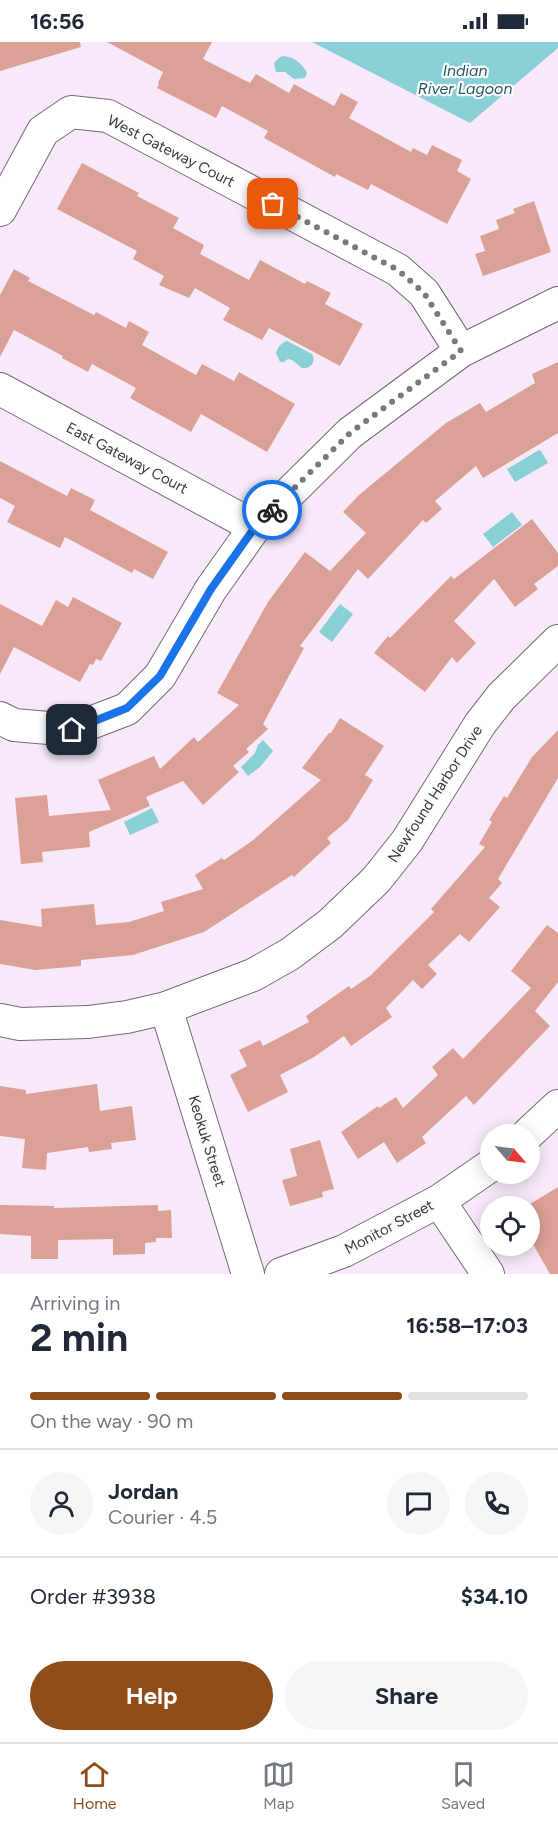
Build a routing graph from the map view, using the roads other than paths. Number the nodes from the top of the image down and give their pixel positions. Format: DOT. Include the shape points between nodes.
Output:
graph roads {
  1 [pos="0,210"];
  2 [pos="558,303"];
  3 [pos="461,351"];
  4 [pos="0,389"];
  5 [pos="255,527"];
  6 [pos="558,641"];
  7 [pos="0,718"];
  8 [pos="166,1008"];
  9 [pos="0,1020"];
  10 [pos="558,1106"];
  11 [pos="539,1124"];
  12 [pos="480,1173"];
  13 [pos="439,1201"];
  14 [pos="248,1274"];
  15 [pos="281,1274"];
  16 [pos="488,1274"];
  1 -- 3 [label="street, West Gateway Court" via="43,131 71,112 108,116 398,270 424,293"];
  2 -- 3 [label="street"];
  3 -- 5 [label="street" via="350,433"];
  4 -- 5 [label="street, East Gateway Court"];
  5 -- 7 [label="street" via="211,589 160,676 127,708 72,730 14,725"];
  6 -- 8 [label="street, Newfound Harbor Drive" via="501,697 406,841 354,903 290,954 253,975"];
  8 -- 9 [label="street, Newfound Harbor Drive" via="88,1022 20,1024"];
  8 -- 14 [label="street, Keokuk Street"];
  10 -- 11 [label="street"];
  12 -- 13 [label="street, Monitor Street"];
  13 -- 15 [label="street, Monitor Street" via="344,1251"];
  13 -- 16 [label="street"];
}
